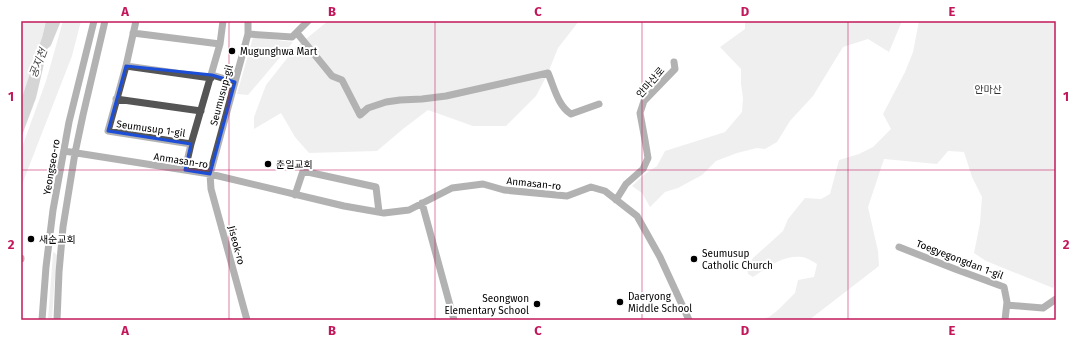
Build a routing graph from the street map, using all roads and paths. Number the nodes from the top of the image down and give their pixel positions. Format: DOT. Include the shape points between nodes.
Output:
graph roads {
  1 [pos="94,21"];
  2 [pos="105,21"];
  3 [pos="136,21"];
  4 [pos="223,21"];
  5 [pos="248,21"];
  6 [pos="308,21"];
  7 [pos="133,33"];
  8 [pos="296,33"];
  9 [pos="248,34"];
  10 [pos="220,44"];
  11 [pos="674,62"];
  12 [pos="126,66"];
  13 [pos="211,77"];
  14 [pos="235,82"];
  15 [pos="116,99"];
  16 [pos="599,104"];
  17 [pos="72,109"];
  18 [pos="201,111"];
  19 [pos="83,113"];
  20 [pos="191,144"];
  21 [pos="64,151"];
  22 [pos="75,153"];
  23 [pos="185,170"];
  24 [pos="210,174"];
  25 [pos="57,187"];
  26 [pos="69,191"];
  27 [pos="295,195"];
  28 [pos="616,200"];
  29 [pos="422,203"];
  30 [pos="379,212"];
  31 [pos="899,246"];
  32 [pos="1056,299"];
  33 [pos="1007,305"];
  34 [pos="42,320"];
  35 [pos="57,320"];
  36 [pos="247,320"];
  37 [pos="454,320"];
  38 [pos="689,320"];
  39 [pos="1005,320"];
  1 -- 17 [label="street, Yeongseo-ro"];
  2 -- 19 [label="street"];
  3 -- 7 [label="street, Seumusup 1-gil"];
  4 -- 10 [label="street, Seumusup 1-gil"];
  5 -- 9 [label="street, Seumusup-gil"];
  6 -- 8 [label="street"];
  7 -- 10 [label="street"];
  7 -- 12 [label="street, Seumusup 1-gil"];
  8 -- 9 [label="street" via="292,37"];
  8 -- 16 [label="street" via="332,76 342,80 360,115 368,108 386,102 446,96 548,73 567,112 571,114"];
  9 -- 14 [label="street, Seumusup-gil"];
  10 -- 13 [label="street, Seumusup 1-gil"];
  11 -- 28 [label="street, 안마산로" via="675,69 644,101 640,112 648,158 643,169 626,184"];
  12 -- 13 [label="street"];
  12 -- 15 [label="street, Seumusup 1-gil"];
  13 -- 14 [label="street"];
  13 -- 18 [label="street, Seumusup 1-gil"];
  14 -- 24 [label="street, Seumusup-gil"];
  15 -- 18 [label="street"];
  15 -- 20 [label="street, Seumusup 1-gil" via="108,131"];
  17 -- 19 [label="street" via="76,115"];
  17 -- 21 [label="street, Yeongseo-ro"];
  18 -- 20 [label="street, Seumusup 1-gil"];
  19 -- 22 [label="street"];
  20 -- 23 [label="street"];
  21 -- 22 [label="street, Anmasan-ro"];
  21 -- 25 [label="street, Yeongseo-ro"];
  22 -- 23 [label="street, Anmasan-ro"];
  22 -- 26 [label="street"];
  23 -- 24 [label="street, Anmasan-ro"];
  24 -- 27 [label="street, Anmasan-ro"];
  24 -- 36 [label="street, Jiseok-ro" via="211,189"];
  25 -- 26 [label="street" via="64,184"];
  25 -- 34 [label="street, Yeongseo-ro"];
  26 -- 35 [label="street" via="63,227"];
  27 -- 30 [label="street, Anmasan-ro"];
  27 -- 30 [label="street" via="303,171 376,187"];
  28 -- 29 [label="street, Anmasan-ro" via="605,191 591,187 566,196 504,190 483,184 452,188"];
  28 -- 38 [label="street, Anmasan-ro" via="637,216 660,257"];
  29 -- 30 [label="street, Anmasan-ro" via="408,210"];
  29 -- 37 [label="street"];
  31 -- 33 [label="street, Toegyegongdan 1-gil" via="1004,287"];
  32 -- 33 [label="street" via="1043,308"];
  33 -- 39 [label="street, Toegyegongdan 1-gil"];
}
